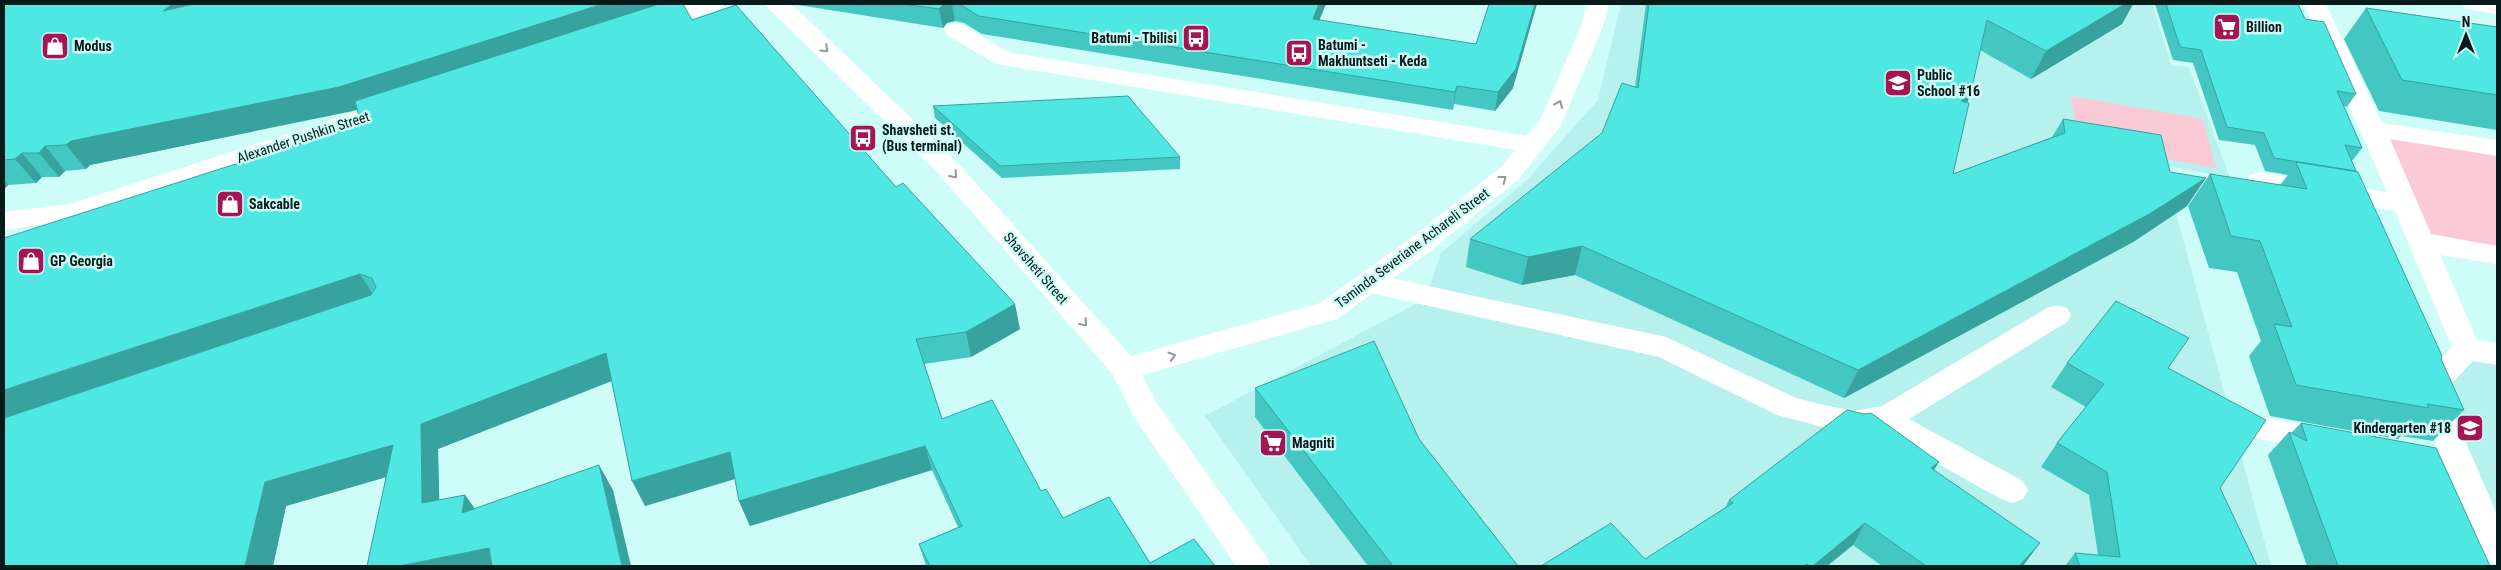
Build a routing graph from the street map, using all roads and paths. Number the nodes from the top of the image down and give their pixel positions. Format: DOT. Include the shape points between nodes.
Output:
graph roads {
  1 [pos="714,4"];
  2 [pos="775,4"];
  3 [pos="1598,4"];
  4 [pos="2315,4"];
  5 [pos="2473,4"];
  6 [pos="2497,7"];
  7 [pos="634,29"];
  8 [pos="955,30"];
  9 [pos="418,99"];
  10 [pos="2373,130"];
  11 [pos="1532,145"];
  12 [pos="2497,148"];
  13 [pos="2258,181"];
  14 [pos="2404,204"];
  15 [pos="4,221"];
  16 [pos="2421,242"];
  17 [pos="2497,255"];
  18 [pos="1367,283"];
  19 [pos="2057,315"];
  20 [pos="2467,349"];
  21 [pos="2497,354"];
  22 [pos="1125,369"];
  23 [pos="1882,419"];
  24 [pos="2246,426"];
  25 [pos="2353,446"];
  26 [pos="2431,459"];
  27 [pos="2460,465"];
  28 [pos="2012,490"];
  29 [pos="2497,550"];
  30 [pos="1254,566"];
  1 -- 7 [label="main road"];
  2 -- 22 [label="main road, Shavsheti Street, one-way" via="947,167"];
  11 -- 3 [label="main road, Tsminda Severiane Achareli Street, one-way" via="1552,120 1592,26"];
  4 -- 10 [label="main road"];
  5 -- 6 [label="main road"];
  8 -- 11 [label="main road" via="1002,58"];
  9 -- 15 [label="main road, Alexander Pushkin Street" via="72,213"];
  10 -- 12 [label="main road"];
  10 -- 14 [label="main road"];
  18 -- 11 [label="main road, Tsminda Severiane Achareli Street, one-way" via="1510,174"];
  13 -- 14 [label="main road"];
  14 -- 16 [label="main road"];
  16 -- 17 [label="main road"];
  16 -- 20 [label="main road"];
  22 -- 18 [label="main road, Tsminda Severiane Achareli Street, one-way" via="1327,312"];
  18 -- 23 [label="main road" via="1638,340 1666,348 1788,407 1853,423"];
  19 -- 23 [label="main road"];
  20 -- 21 [label="main road"];
  20 -- 27 [label="main road" via="2428,390"];
  22 -- 30 [label="main road, Shavsheti Street" via="1145,409"];
  23 -- 28 [label="main road"];
  24 -- 25 [label="main road"];
  26 -- 27 [label="main road"];
  27 -- 29 [label="main road"];
}
